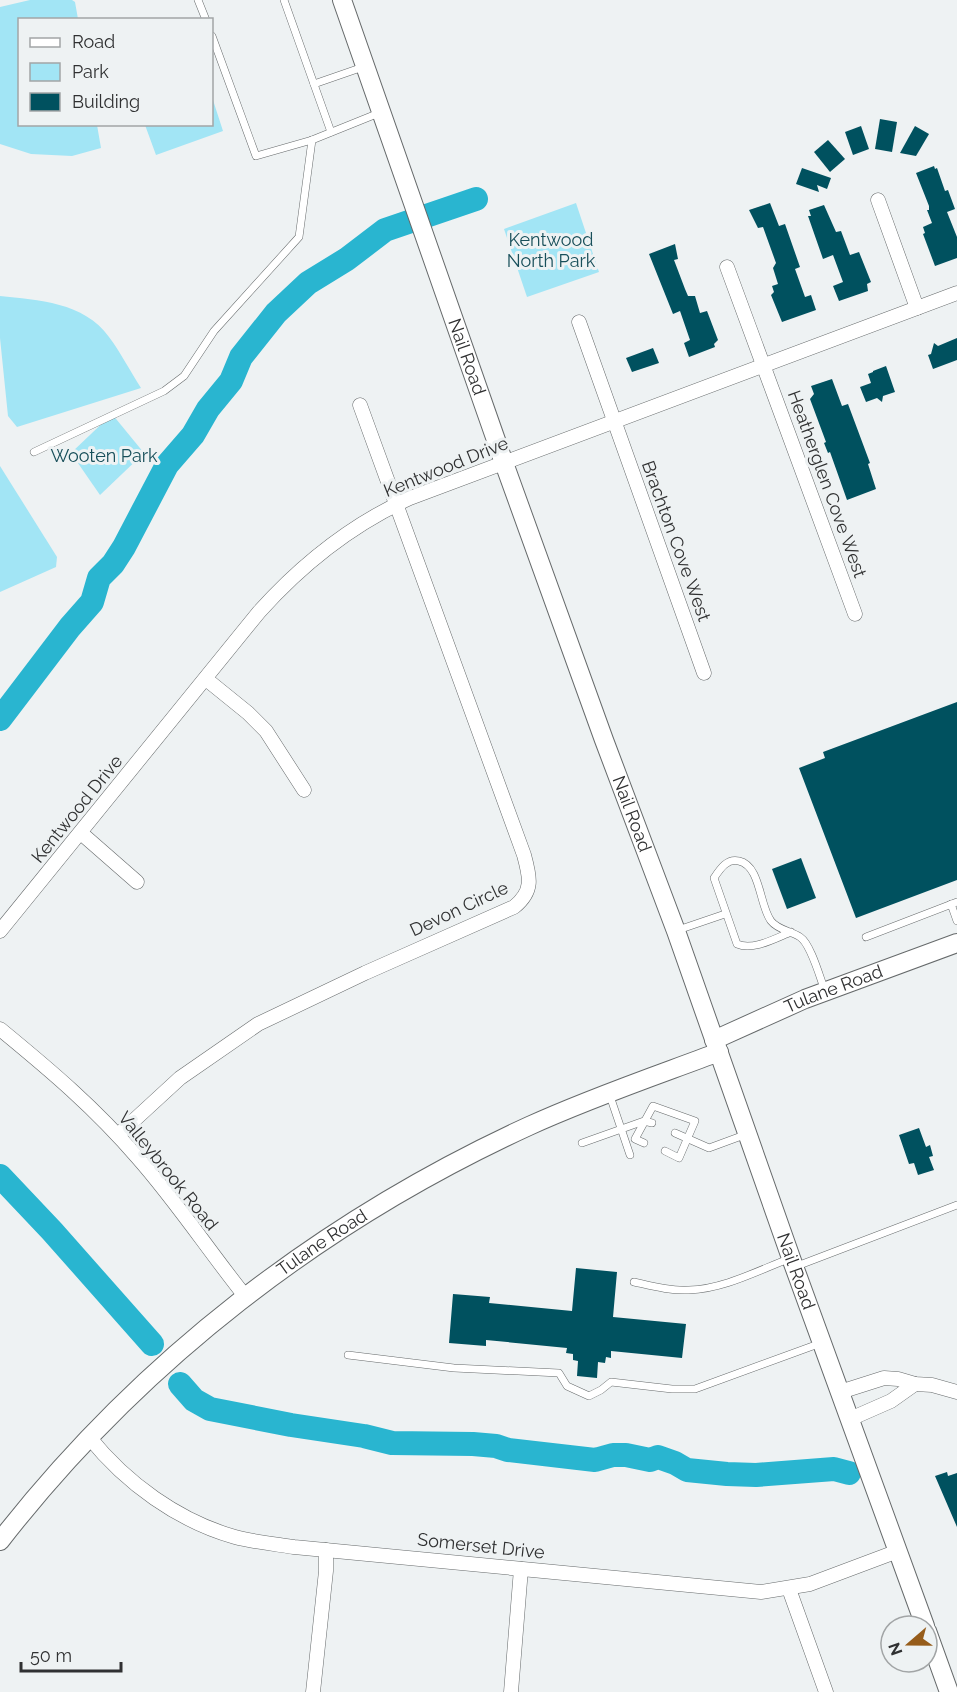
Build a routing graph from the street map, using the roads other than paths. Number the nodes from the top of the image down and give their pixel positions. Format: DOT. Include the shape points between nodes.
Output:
graph roads {
  1 [pos="198,0"];
  2 [pos="284,0"];
  3 [pos="342,0"];
  4 [pos="205,18"];
  5 [pos="213,39"];
  6 [pos="366,66"];
  7 [pos="314,84"];
  8 [pos="382,112"];
  9 [pos="332,132"];
  10 [pos="312,140"];
  11 [pos="878,201"];
  12 [pos="727,267"];
  13 [pos="957,293"];
  14 [pos="917,308"];
  15 [pos="579,322"];
  16 [pos="764,365"];
  17 [pos="360,405"];
  18 [pos="614,422"];
  19 [pos="34,452"];
  20 [pos="504,463"];
  21 [pos="396,504"];
  22 [pos="855,614"];
  23 [pos="704,673"];
  24 [pos="206,679"];
  25 [pos="304,790"];
  26 [pos="81,833"];
  27 [pos="137,882"];
  28 [pos="954,903"];
  29 [pos="725,914"];
  30 [pos="957,921"];
  31 [pos="0,931"];
  32 [pos="676,931"];
  33 [pos="791,932"];
  34 [pos="866,937"];
  35 [pos="957,943"];
  36 [pos="825,991"];
  37 [pos="0,1029"];
  38 [pos="716,1046"];
  39 [pos="609,1093"];
  40 [pos="648,1122"];
  41 [pos="621,1129"];
  42 [pos="675,1133"];
  43 [pos="747,1134"];
  44 [pos="118,1135"];
  45 [pos="688,1137"];
  46 [pos="582,1143"];
  47 [pos="644,1143"];
  48 [pos="664,1151"];
  49 [pos="630,1155"];
  50 [pos="957,1205"];
  51 [pos="793,1263"];
  52 [pos="634,1282"];
  53 [pos="245,1296"];
  54 [pos="821,1343"];
  55 [pos="348,1355"];
  56 [pos="915,1384"];
  57 [pos="840,1392"];
  58 [pos="957,1392"];
  59 [pos="850,1419"];
  60 [pos="89,1437"];
  61 [pos="0,1541"];
  62 [pos="326,1550"];
  63 [pos="898,1551"];
  64 [pos="521,1569"];
  65 [pos="789,1589"];
  66 [pos="921,1614"];
  67 [pos="939,1664"];
  68 [pos="313,1692"];
  69 [pos="511,1692"];
  70 [pos="826,1692"];
  71 [pos="949,1692"];
  1 -- 4 [label="lane"];
  2 -- 7 [label="lane"];
  3 -- 6 [label="street, Nail Road"];
  5 -- 10 [label="lane" via="256,156"];
  6 -- 7 [label="lane"];
  6 -- 8 [label="street, Nail Road"];
  7 -- 9 [label="lane"];
  8 -- 9 [label="lane"];
  8 -- 20 [label="street, Nail Road"];
  9 -- 10 [label="lane"];
  10 -- 19 [label="lane" via="299,237 214,331 184,376 164,391"];
  11 -- 14 [label="street"];
  12 -- 16 [label="street, Heatherglen Cove West"];
  13 -- 14 [label="street, Kentwood Drive"];
  14 -- 16 [label="street, Kentwood Drive"];
  15 -- 18 [label="street, Brachton Cove West"];
  16 -- 18 [label="street, Kentwood Drive"];
  16 -- 22 [label="street, Heatherglen Cove West"];
  17 -- 21 [label="street, Devon Circle"];
  18 -- 20 [label="street, Kentwood Drive"];
  18 -- 23 [label="street, Brachton Cove West"];
  20 -- 21 [label="street, Kentwood Drive"];
  20 -- 32 [label="street, Nail Road"];
  21 -- 24 [label="street, Kentwood Drive" via="346,533 303,567 260,612"];
  21 -- 44 [label="street, Devon Circle" via="524,855 529,878 527,892 514,907 258,1024 180,1078"];
  24 -- 25 [label="street" via="266,731"];
  24 -- 26 [label="street, Kentwood Drive"];
  26 -- 27 [label="street"];
  26 -- 31 [label="street, Kentwood Drive"];
  28 -- 30 [label="lane"];
  28 -- 34 [label="lane"];
  29 -- 32 [label="lane"];
  29 -- 33 [label="lane" via="737,944 744,947"];
  29 -- 33 [label="lane" via="714,878 733,860 742,861 752,870 771,920"];
  32 -- 38 [label="street, Nail Road"];
  33 -- 36 [label="lane" via="802,938 812,955"];
  35 -- 36 [label="street, Tulane Road"];
  36 -- 38 [label="street, Tulane Road"];
  37 -- 44 [label="street, Valleybrook Road" via="73,1090"];
  38 -- 39 [label="street, Tulane Road"];
  38 -- 43 [label="street, Nail Road"];
  39 -- 41 [label="lane"];
  39 -- 53 [label="street, Tulane Road" via="530,1125 411,1186 313,1247"];
  40 -- 41 [label="lane"];
  40 -- 45 [label="lane" via="653,1106 695,1121"];
  40 -- 47 [label="lane" via="635,1139"];
  41 -- 46 [label="lane"];
  41 -- 49 [label="lane"];
  42 -- 45 [label="lane"];
  43 -- 45 [label="lane" via="709,1148"];
  43 -- 51 [label="street, Nail Road"];
  44 -- 53 [label="street, Valleybrook Road"];
  45 -- 48 [label="lane" via="679,1158"];
  50 -- 51 [label="lane"];
  51 -- 52 [label="lane" via="690,1290"];
  51 -- 54 [label="street, Nail Road"];
  53 -- 60 [label="street, Tulane Road" via="181,1349"];
  54 -- 55 [label="lane" via="695,1389 611,1382 589,1396 567,1386 559,1373 454,1368"];
  54 -- 57 [label="street, Nail Road"];
  56 -- 57 [label="street" via="884,1378"];
  56 -- 58 [label="street"];
  56 -- 59 [label="street" via="891,1401"];
  57 -- 59 [label="street, Nail Road"];
  59 -- 63 [label="street, Nail Road"];
  60 -- 61 [label="street, Tulane Road"];
  60 -- 62 [label="street, Somerset Drive" via="141,1489 194,1521 235,1537"];
  62 -- 64 [label="street, Somerset Drive"];
  62 -- 68 [label="street"];
  63 -- 65 [label="street, Somerset Drive"];
  63 -- 66 [label="street, Nail Road"];
  64 -- 65 [label="street, Somerset Drive" via="760,1592"];
  64 -- 69 [label="street"];
  65 -- 70 [label="street"];
  67 -- 71 [label="street"];
}
